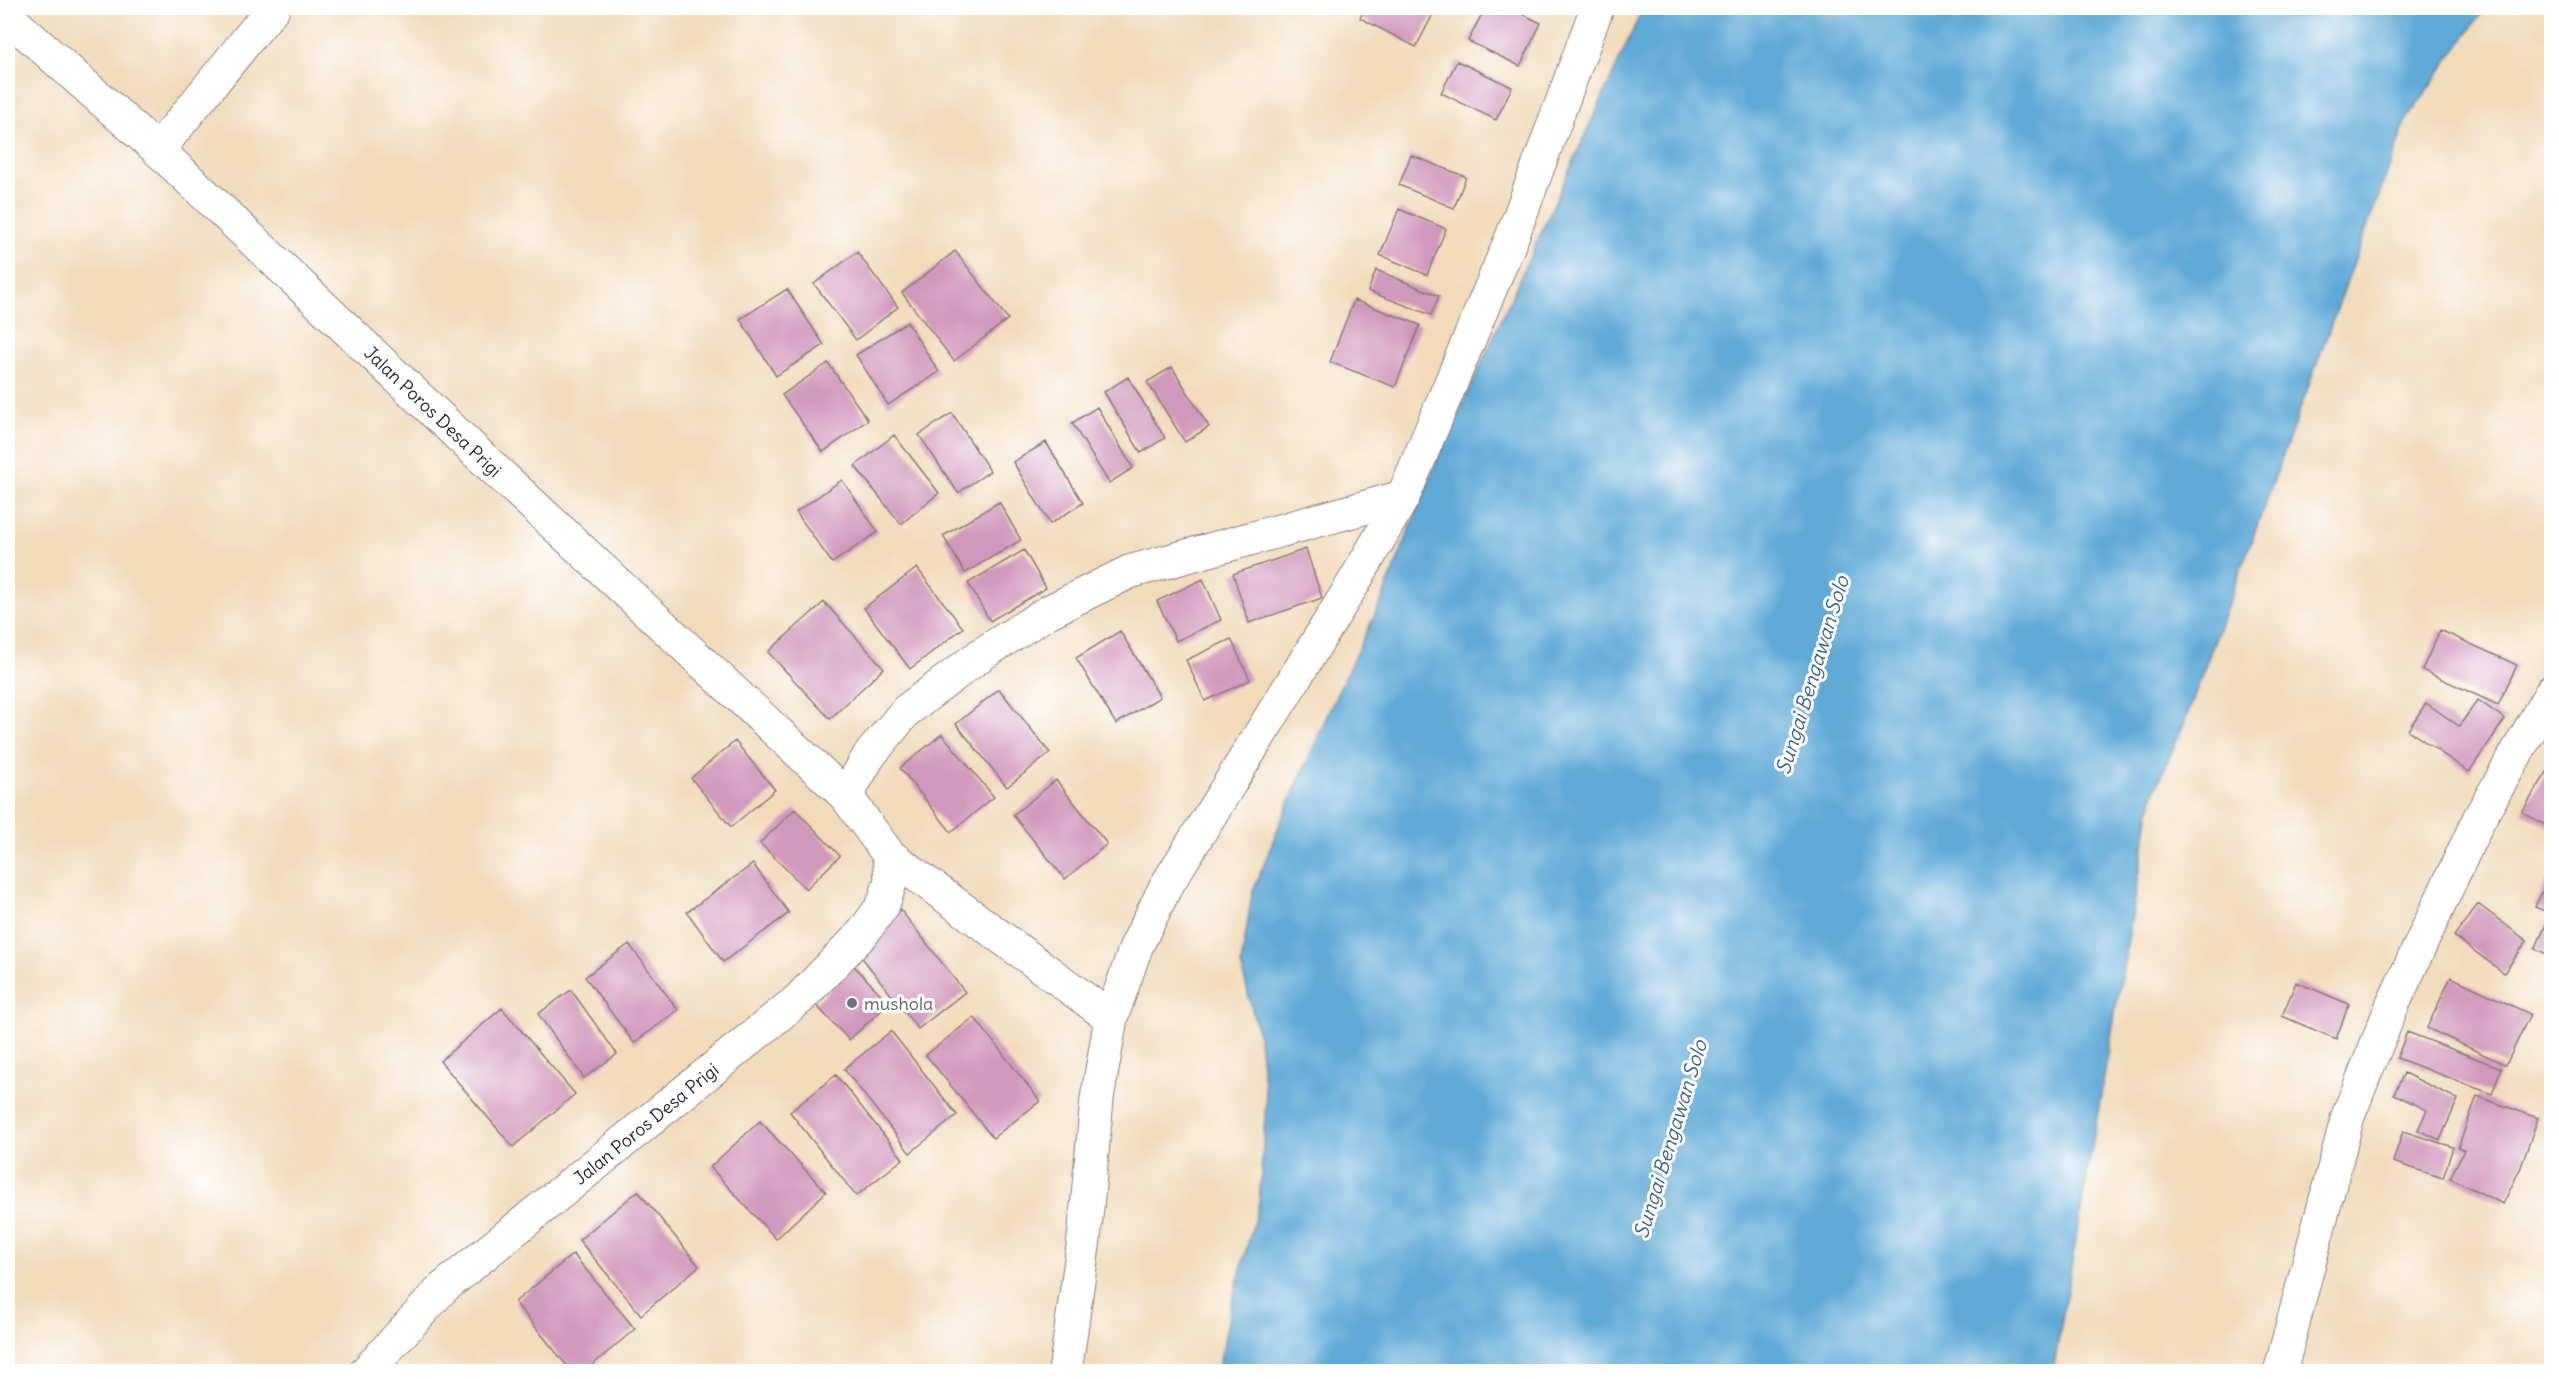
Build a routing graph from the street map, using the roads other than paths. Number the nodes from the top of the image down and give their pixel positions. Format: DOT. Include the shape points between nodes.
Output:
graph roads {
  1 [pos="273,8"];
  2 [pos="1598,8"];
  3 [pos="8,17"];
  4 [pos="158,150"];
  5 [pos="1403,497"];
  6 [pos="2552,691"];
  7 [pos="846,796"];
  8 [pos="889,855"];
  9 [pos="1111,1018"];
  10 [pos="366,1371"];
  11 [pos="1065,1371"];
  12 [pos="2280,1371"];
  1 -- 4 [label="street"];
  2 -- 5 [label="street" via="1508,248"];
  3 -- 4 [label="street, Jalan Poros Desa Prigi"];
  4 -- 7 [label="street, Jalan Poros Desa Prigi"];
  5 -- 7 [label="street" via="1129,572 1048,612 982,654 906,711 868,756"];
  5 -- 9 [label="street" via="1165,888 1136,947"];
  6 -- 12 [label="street" via="2479,819 2392,1006 2352,1105"];
  7 -- 8 [label="street, Jalan Poros Desa Prigi"];
  8 -- 9 [label="street, Jalan Poros Desa Prigi"];
  8 -- 10 [label="street, Jalan Poros Desa Prigi" via="891,879 883,905 862,934 799,999 443,1288"];
  9 -- 11 [label="street" via="1097,1099 1084,1239"];
}
